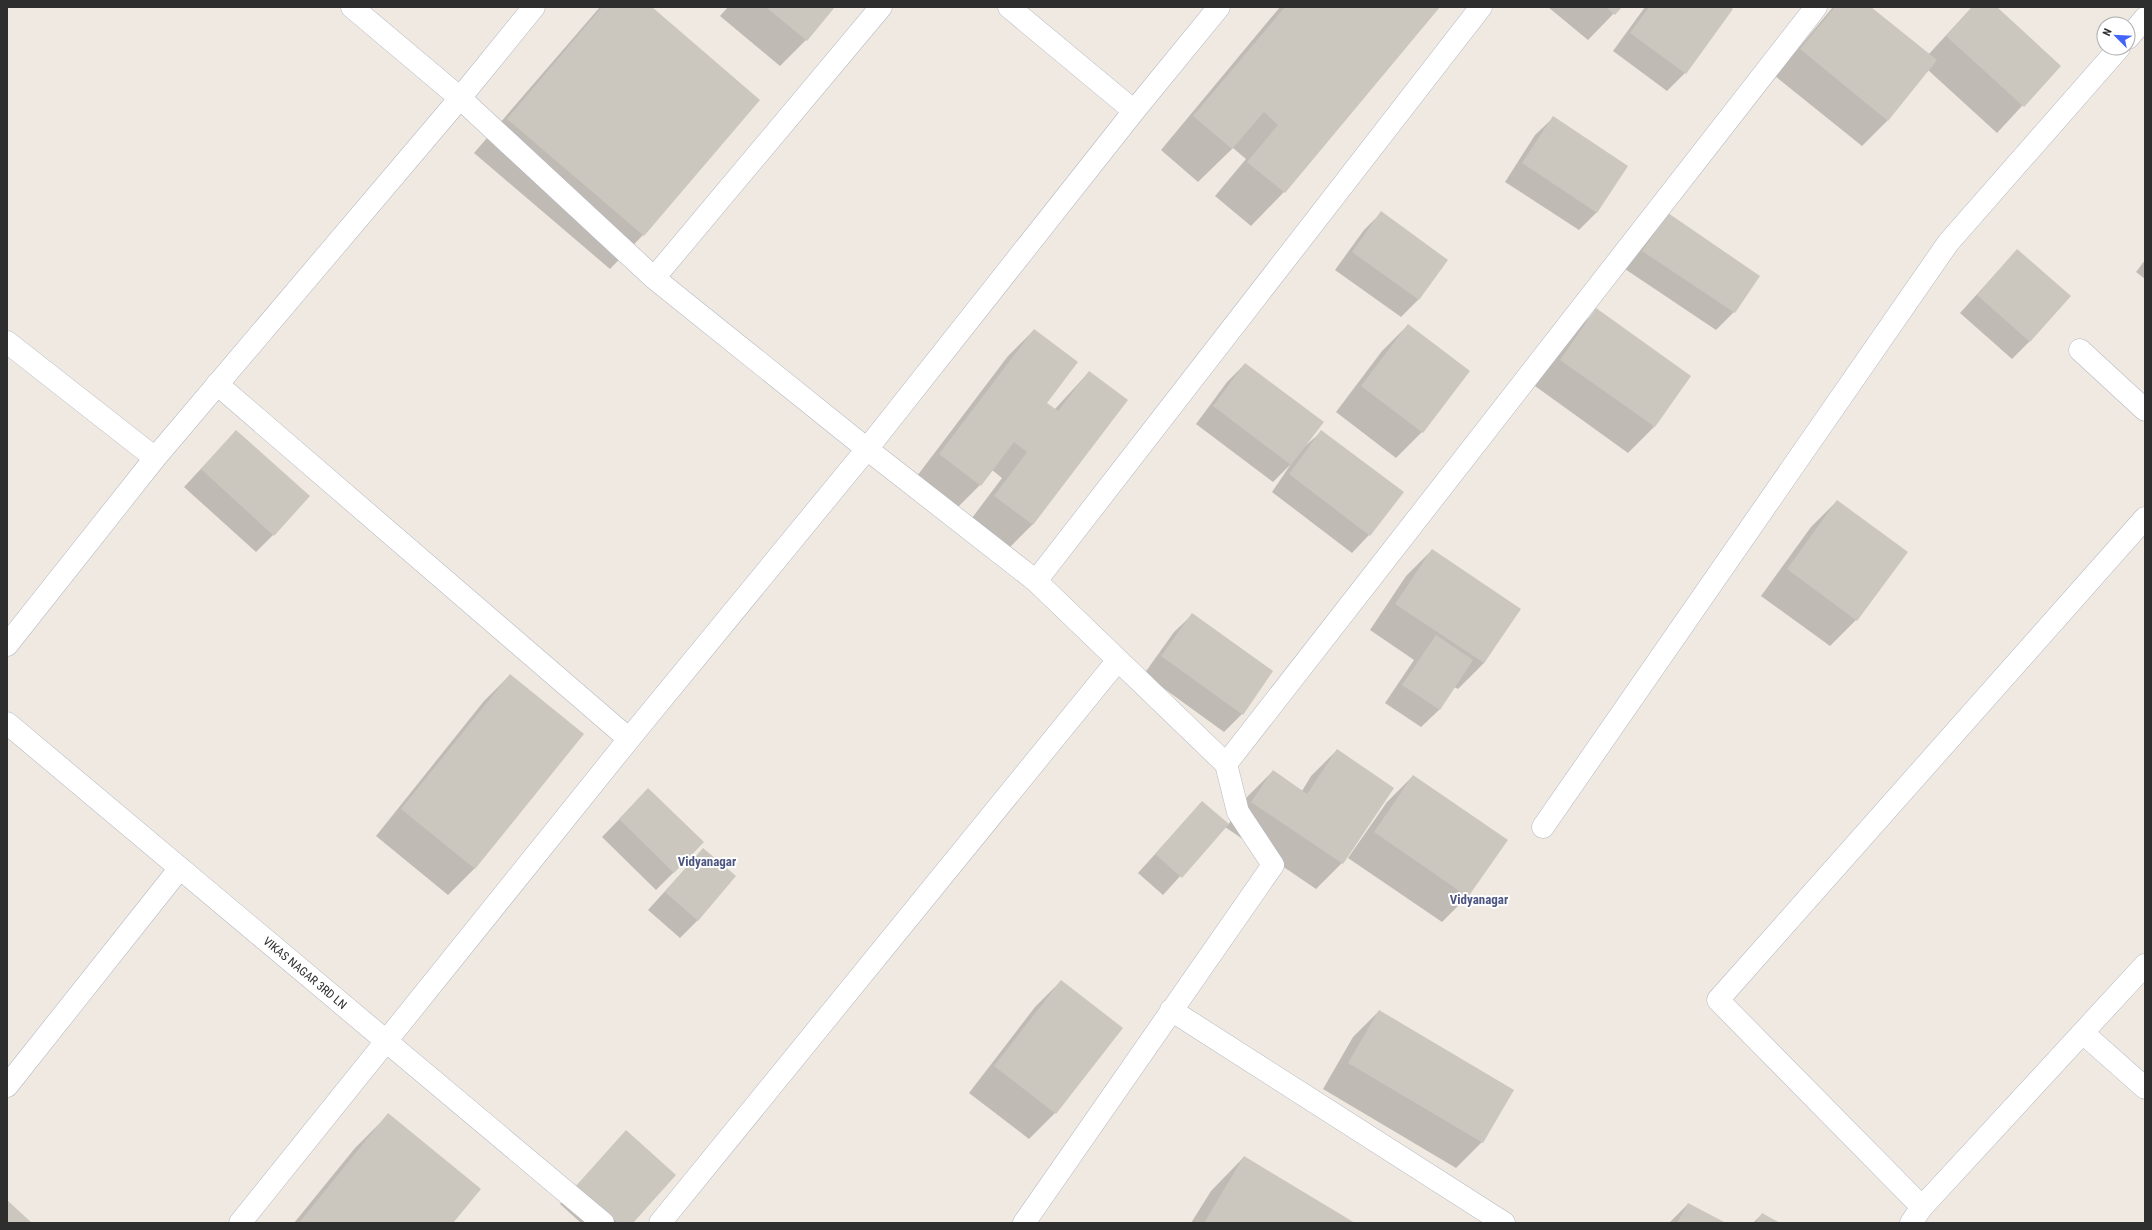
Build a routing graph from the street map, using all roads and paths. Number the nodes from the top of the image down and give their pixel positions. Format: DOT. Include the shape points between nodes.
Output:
graph roads {
  1 [pos="352,7"];
  2 [pos="534,7"];
  3 [pos="881,7"];
  4 [pos="1009,7"];
  5 [pos="1219,7"];
  6 [pos="1481,7"];
  7 [pos="1816,7"];
  8 [pos="2145,18"];
  9 [pos="2136,29"];
  10 [pos="2112,56"];
  11 [pos="460,98"];
  12 [pos="1134,111"];
  13 [pos="654,278"];
  14 [pos="7,342"];
  15 [pos="2080,350"];
  16 [pos="217,384"];
  17 [pos="2145,410"];
  18 [pos="867,450"];
  19 [pos="155,458"];
  20 [pos="2145,518"];
  21 [pos="1036,581"];
  22 [pos="7,645"];
  23 [pos="1118,660"];
  24 [pos="7,723"];
  25 [pos="629,739"];
  26 [pos="1226,764"];
  27 [pos="1543,827"];
  28 [pos="180,868"];
  29 [pos="2145,965"];
  30 [pos="1171,1010"];
  31 [pos="2083,1033"];
  32 [pos="387,1042"];
  33 [pos="7,1086"];
  34 [pos="2145,1088"];
  35 [pos="1916,1215"];
  36 [pos="240,1223"];
  37 [pos="603,1223"];
  38 [pos="660,1223"];
  39 [pos="1024,1223"];
  40 [pos="1504,1223"];
  1 -- 11 [label="street"];
  2 -- 11 [label="street"];
  3 -- 13 [label="street"];
  4 -- 12 [label="street"];
  5 -- 12 [label="street"];
  6 -- 21 [label="street"];
  7 -- 26 [label="street"];
  8 -- 9 [label="street"];
  10 -- 27 [label="street" via="1948,243"];
  11 -- 13 [label="street"];
  11 -- 16 [label="street"];
  12 -- 18 [label="street"];
  13 -- 18 [label="street"];
  14 -- 19 [label="street"];
  15 -- 17 [label="street"];
  16 -- 19 [label="street"];
  16 -- 25 [label="street"];
  18 -- 21 [label="street"];
  18 -- 25 [label="street"];
  19 -- 22 [label="street"];
  20 -- 35 [label="street" via="1718,1000"];
  21 -- 23 [label="street"];
  23 -- 26 [label="street"];
  23 -- 38 [label="street"];
  24 -- 28 [label="street, VIKAS NAGAR 3RD LN"];
  25 -- 32 [label="street"];
  26 -- 30 [label="street" via="1238,812 1273,865"];
  28 -- 32 [label="street, VIKAS NAGAR 3RD LN"];
  28 -- 33 [label="street"];
  29 -- 31 [label="street"];
  30 -- 39 [label="street"];
  30 -- 40 [label="street"];
  31 -- 34 [label="street"];
  31 -- 35 [label="street"];
  32 -- 36 [label="street"];
  32 -- 37 [label="street, VIKAS NAGAR 3RD LN"];
}
